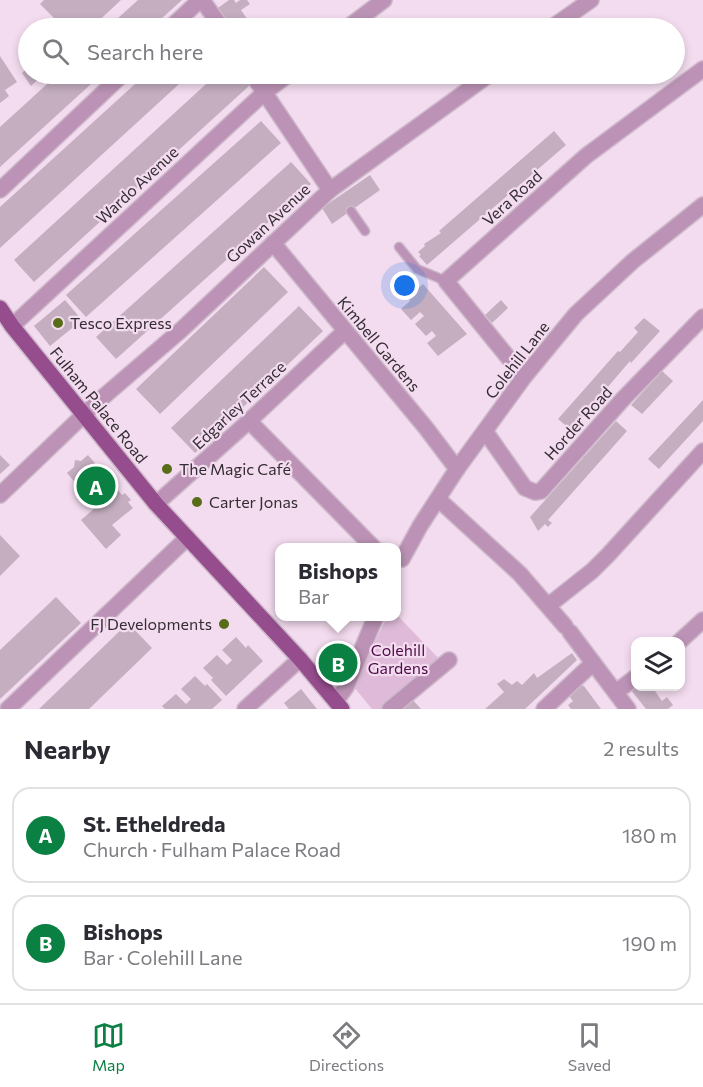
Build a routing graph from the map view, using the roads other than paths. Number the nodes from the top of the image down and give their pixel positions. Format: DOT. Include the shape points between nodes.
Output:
graph roads {
  1 [pos="201,0"];
  2 [pos="384,0"];
  3 [pos="591,0"];
  4 [pos="181,18"];
  5 [pos="214,18"];
  6 [pos="360,18"];
  7 [pos="565,18"];
  8 [pos="703,69"];
  9 [pos="685,82"];
  10 [pos="112,84"];
  11 [pos="259,84"];
  12 [pos="276,84"];
  13 [pos="477,84"];
  14 [pos="683,84"];
  15 [pos="265,92"];
  16 [pos="0,190"];
  17 [pos="335,191"];
  18 [pos="703,205"];
  19 [pos="351,211"];
  20 [pos="365,231"];
  21 [pos="273,243"];
  22 [pos="399,247"];
  23 [pos="446,281"];
  24 [pos="0,308"];
  25 [pos="703,317"];
  26 [pos="12,326"];
  27 [pos="345,331"];
  28 [pos="525,377"];
  29 [pos="84,415"];
  30 [pos="249,422"];
  31 [pos="485,431"];
  32 [pos="703,451"];
  33 [pos="457,469"];
  34 [pos="0,495"];
  35 [pos="438,499"];
  36 [pos="156,504"];
  37 [pos="188,538"];
  38 [pos="369,543"];
  39 [pos="401,560"];
  40 [pos="549,605"];
  41 [pos="703,620"];
  42 [pos="374,621"];
  43 [pos="684,637"];
  44 [pos="300,659"];
  45 [pos="449,660"];
  46 [pos="592,664"];
  47 [pos="631,681"];
  48 [pos="616,692"];
  49 [pos="339,705"];
  50 [pos="8,709"];
  51 [pos="245,709"];
  52 [pos="390,709"];
  53 [pos="544,709"];
  54 [pos="628,709"];
  1 -- 4 [label="street"];
  1 -- 5 [label="street"];
  2 -- 6 [label="street"];
  3 -- 7 [label="street"];
  8 -- 9 [label="street, Vera Road"];
  10 -- 16 [label="street"];
  11 -- 15 [label="street"];
  12 -- 15 [label="street, Wardo Avenue"];
  13 -- 17 [label="street, Gowan Avenue"];
  14 -- 23 [label="street, Vera Road" via="586,156"];
  15 -- 17 [label="street"];
  15 -- 26 [label="street, Wardo Avenue"];
  17 -- 21 [label="street, Gowan Avenue"];
  18 -- 28 [label="street, Colehill Lane" via="633,261 576,314"];
  19 -- 20 [label="lane"];
  21 -- 27 [label="street, Kimbell Gardens"];
  21 -- 29 [label="street, Gowan Avenue"];
  22 -- 23 [label="lane" via="417,269"];
  23 -- 28 [label="street"];
  24 -- 26 [label="main road, Fulham Palace Road"];
  25 -- 31 [label="street, Horder Road" via="540,491 525,488"];
  26 -- 29 [label="main road, Fulham Palace Road"];
  27 -- 30 [label="street, Edgarley Terrace"];
  27 -- 33 [label="street, Kimbell Gardens"];
  28 -- 31 [label="street, Colehill Lane"];
  29 -- 34 [label="street, Gowan Avenue"];
  29 -- 36 [label="main road, Fulham Palace Road"];
  30 -- 36 [label="street, Edgarley Terrace"];
  30 -- 38 [label="street"];
  31 -- 33 [label="street, Colehill Lane"];
  32 -- 40 [label="street" via="600,562"];
  33 -- 35 [label="street, Colehill Lane"];
  35 -- 39 [label="street, Colehill Lane"];
  35 -- 40 [label="street"];
  36 -- 37 [label="main road, Fulham Palace Road"];
  37 -- 44 [label="main road, Fulham Palace Road"];
  37 -- 50 [label="street"];
  40 -- 46 [label="street"];
  41 -- 43 [label="street"];
  42 -- 49 [label="street"];
  44 -- 49 [label="main road, Fulham Palace Road"];
  44 -- 51 [label="street"];
  45 -- 52 [label="street"];
  46 -- 48 [label="street"];
  46 -- 53 [label="street"];
  47 -- 48 [label="street"];
  48 -- 54 [label="street"];
}
